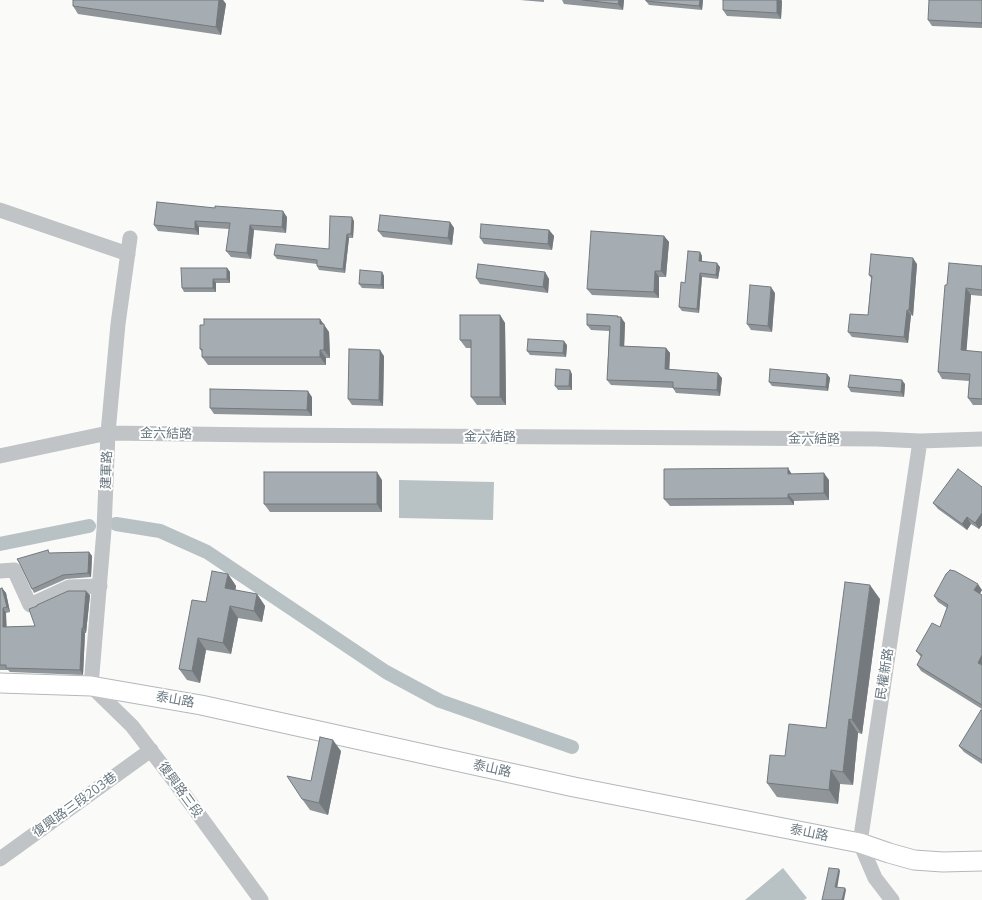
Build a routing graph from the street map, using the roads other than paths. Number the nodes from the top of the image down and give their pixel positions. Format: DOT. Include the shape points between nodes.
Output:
graph roads {
  1 [pos="0,210"];
  2 [pos="130,238"];
  3 [pos="128,254"];
  4 [pos="108,433"];
  5 [pos="982,439"];
  6 [pos="920,441"];
  7 [pos="0,456"];
  8 [pos="0,571"];
  9 [pos="100,586"];
  10 [pos="0,683"];
  11 [pos="92,686"];
  12 [pos="151,750"];
  13 [pos="860,843"];
  14 [pos="0,859"];
  15 [pos="982,861"];
  16 [pos="261,900"];
  17 [pos="892,900"];
  1 -- 3 [label="street"];
  2 -- 3 [label="street, 建軍路"];
  3 -- 4 [label="street, 建軍路" via="118,324"];
  4 -- 6 [label="street, 金六結路"];
  4 -- 7 [label="street, 金六結路"];
  4 -- 9 [label="street, 建軍路"];
  5 -- 6 [label="street, 金六結路"];
  6 -- 13 [label="street, 民權新路"];
  8 -- 9 [label="street" via="14,570 30,605 69,587"];
  9 -- 11 [label="street, 建軍路"];
  10 -- 11 [label="main road, 泰山路"];
  11 -- 12 [label="street, 復興路三段" via="132,726"];
  11 -- 13 [label="main road, 泰山路" via="201,705 574,787"];
  12 -- 14 [label="street, 復興路三段203巷"];
  12 -- 16 [label="street, 復興路三段"];
  13 -- 15 [label="main road, 泰山路" via="914,860"];
  13 -- 17 [label="street" via="876,878"];
}
